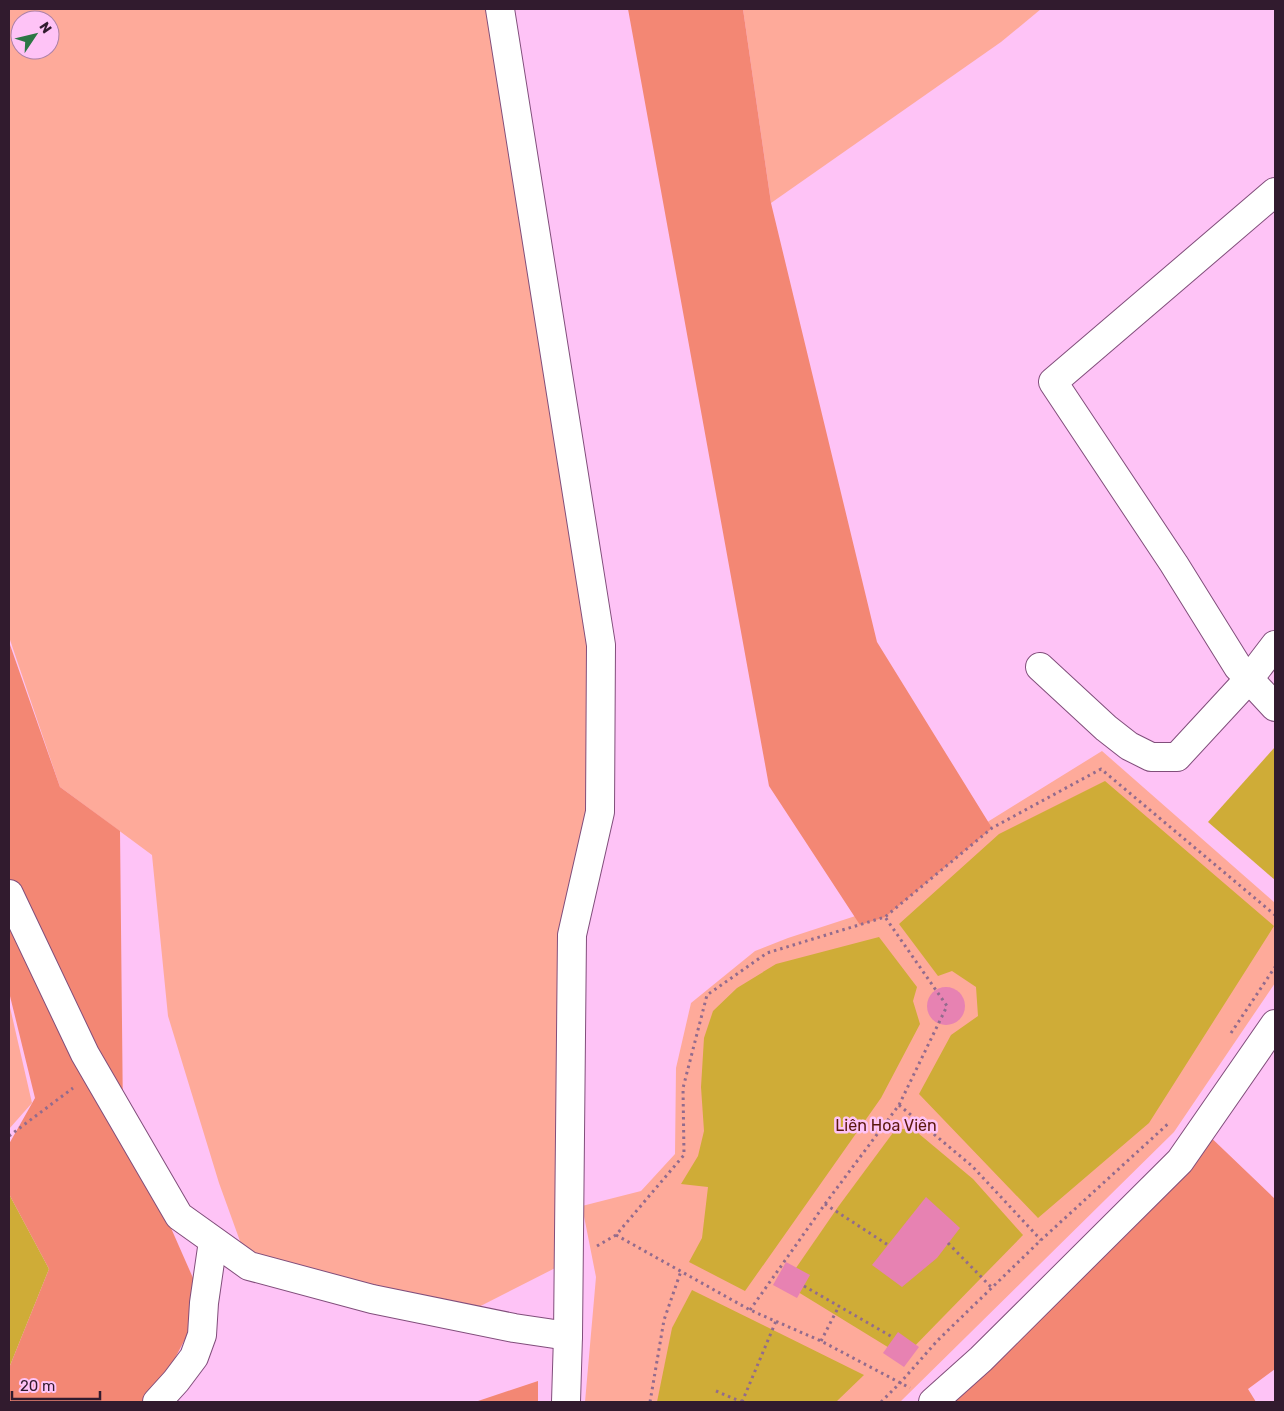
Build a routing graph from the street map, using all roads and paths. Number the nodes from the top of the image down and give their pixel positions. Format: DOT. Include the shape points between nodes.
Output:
graph roads {
  1 [pos="500,9"];
  2 [pos="1275,192"];
  3 [pos="1275,645"];
  4 [pos="1040,667"];
  5 [pos="1249,679"];
  6 [pos="1275,707"];
  7 [pos="9,894"];
  8 [pos="1275,915"];
  9 [pos="885,917"];
  10 [pos="1275,967"];
  11 [pos="1275,1024"];
  12 [pos="1227,1039"];
  13 [pos="96,1071"];
  14 [pos="899,1105"];
  15 [pos="1173,1119"];
  16 [pos="9,1136"];
  17 [pos="826,1204"];
  18 [pos="616,1235"];
  19 [pos="1041,1240"];
  20 [pos="213,1241"];
  21 [pos="948,1243"];
  22 [pos="888,1245"];
  23 [pos="569,1261"];
  24 [pos="681,1272"];
  25 [pos="804,1286"];
  26 [pos="992,1288"];
  27 [pos="839,1306"];
  28 [pos="750,1310"];
  29 [pos="776,1321"];
  30 [pos="568,1336"];
  31 [pos="894,1338"];
  32 [pos="821,1341"];
  33 [pos="900,1383"];
  34 [pos="716,1391"];
  35 [pos="157,1402"];
  36 [pos="566,1402"];
  37 [pos="650,1402"];
  38 [pos="742,1402"];
  39 [pos="881,1402"];
  40 [pos="933,1402"];
  1 -- 23 [label="street" via="601,645 600,812 572,935"];
  2 -- 5 [label="street" via="1053,382 1238,667"];
  3 -- 5 [label="street"];
  4 -- 5 [label="street" via="1106,728 1129,746 1151,757 1177,757"];
  5 -- 6 [label="street"];
  7 -- 13 [label="street"];
  8 -- 9 [label="path" via="1101,769 992,828"];
  9 -- 14 [label="path" via="947,1006"];
  9 -- 18 [label="path" via="767,953 708,995 683,1088 684,1155"];
  10 -- 12 [label="path"];
  11 -- 40 [label="street" via="1180,1161 981,1360"];
  13 -- 16 [label="path"];
  13 -- 20 [label="street" via="179,1216"];
  14 -- 17 [label="path"];
  14 -- 19 [label="path" via="972,1166"];
  15 -- 19 [label="path"];
  17 -- 22 [label="path"];
  17 -- 28 [label="path"];
  18 -- 23 [label="path"];
  18 -- 24 [label="path"];
  19 -- 26 [label="path"];
  20 -- 30 [label="street" via="249,1266 372,1299"];
  20 -- 35 [label="street" via="202,1334 194,1357"];
  21 -- 26 [label="path"];
  23 -- 30 [label="street"];
  24 -- 28 [label="path"];
  24 -- 37 [label="path" via="664,1320"];
  25 -- 27 [label="path"];
  26 -- 33 [label="path" via="937,1341"];
  27 -- 31 [label="path"];
  27 -- 32 [label="path"];
  28 -- 29 [label="path"];
  29 -- 32 [label="path"];
  29 -- 38 [label="path"];
  30 -- 36 [label="street"];
  32 -- 33 [label="path"];
  33 -- 39 [label="path"];
  33 -- 40 [label="path"];
  34 -- 38 [label="path"];
}
